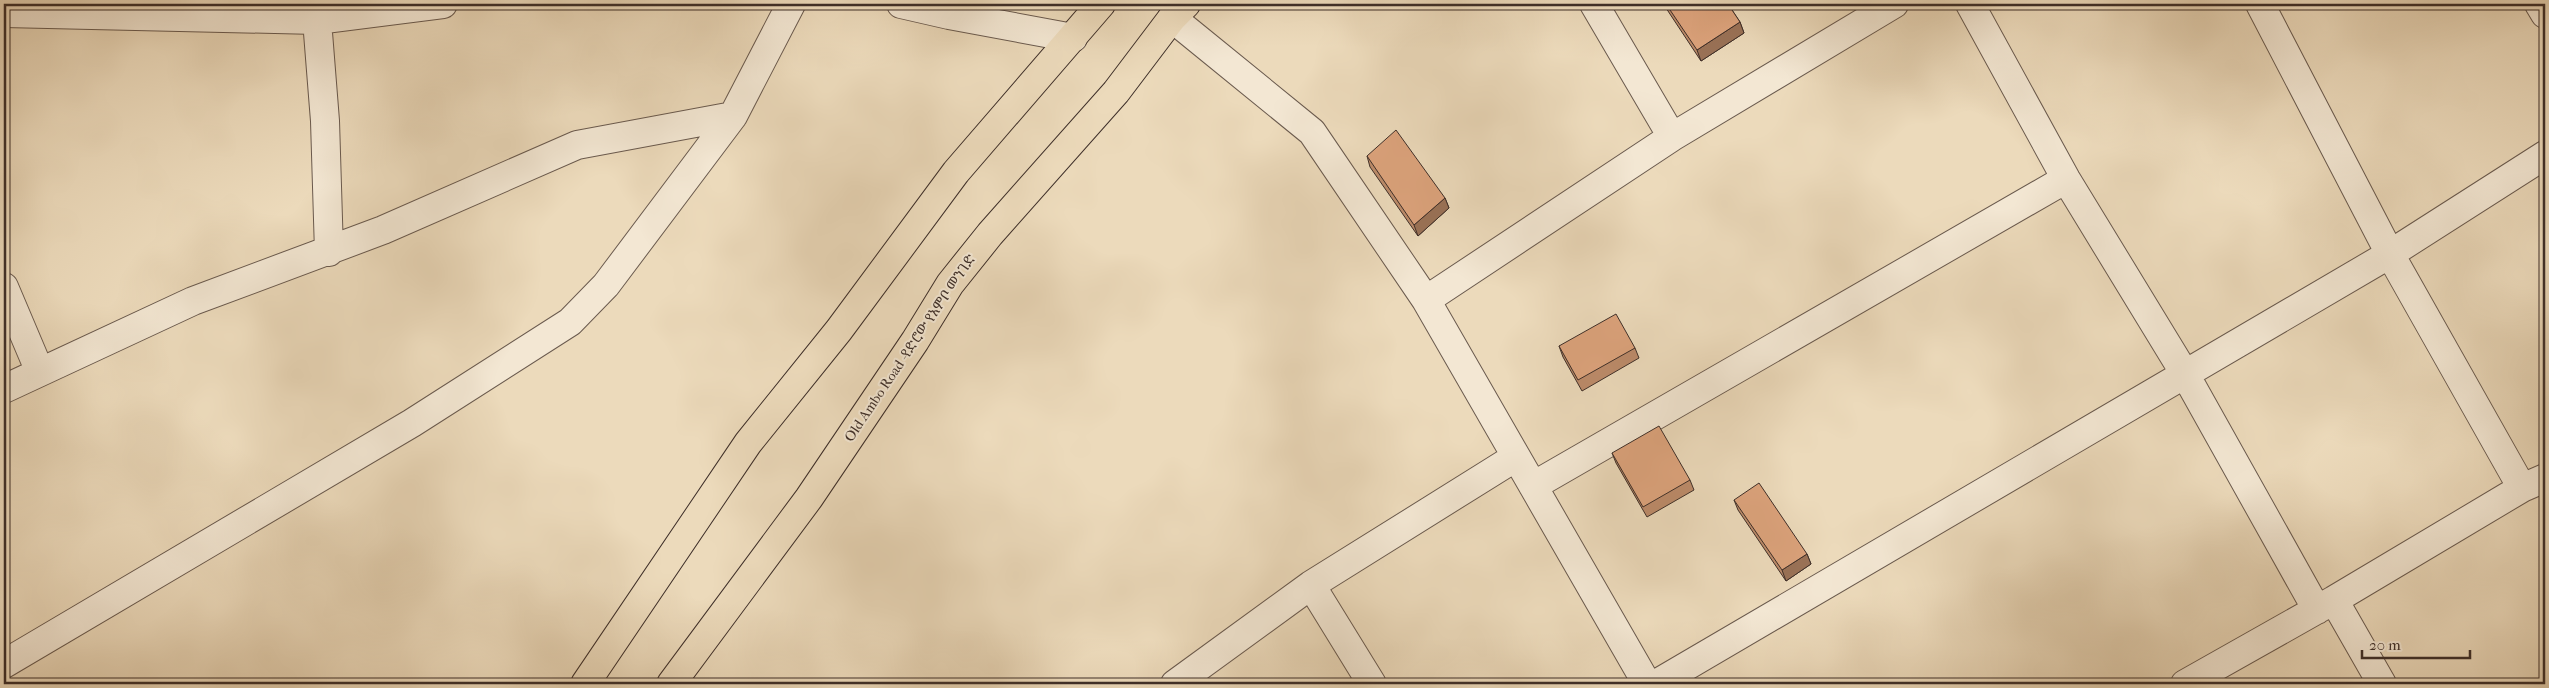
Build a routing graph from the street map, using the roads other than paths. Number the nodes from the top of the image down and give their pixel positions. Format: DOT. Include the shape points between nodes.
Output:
graph roads {
  1 [pos="443,4"];
  2 [pos="791,4"];
  3 [pos="901,4"];
  4 [pos="1101,4"];
  5 [pos="1594,4"];
  6 [pos="1894,4"];
  7 [pos="1970,4"];
  8 [pos="2260,4"];
  9 [pos="2539,4"];
  10 [pos="952,10"];
  11 [pos="1179,11"];
  12 [pos="316,12"];
  13 [pos="4,13"];
  14 [pos="2545,14"];
  15 [pos="1073,38"];
  16 [pos="733,116"];
  17 [pos="1672,137"];
  18 [pos="2545,155"];
  19 [pos="2066,179"];
  20 [pos="329,252"];
  21 [pos="2390,254"];
  22 [pos="4,288"];
  23 [pos="1426,300"];
  24 [pos="40,372"];
  25 [pos="2185,374"];
  26 [pos="4,389"];
  27 [pos="1516,457"];
  28 [pos="2534,483"];
  29 [pos="1533,486"];
  30 [pos="1311,585"];
  31 [pos="2326,605"];
  32 [pos="4,664"];
  33 [pos="585,684"];
  34 [pos="671,684"];
  35 [pos="1175,684"];
  36 [pos="1372,684"];
  37 [pos="1647,684"];
  38 [pos="1656,684"];
  39 [pos="2185,684"];
  40 [pos="2382,684"];
  1 -- 12 [label="street"];
  2 -- 16 [label="street"];
  3 -- 10 [label="street"];
  4 -- 15 [label="main road"];
  5 -- 17 [label="street"];
  6 -- 17 [label="street"];
  7 -- 19 [label="street"];
  8 -- 21 [label="street"];
  9 -- 14 [label="street"];
  10 -- 15 [label="street"];
  11 -- 23 [label="street" via="1312,132"];
  11 -- 34 [label="main road, Old Ambo Road -የድሮው የአምቦ መንገድ" via="1116,92 950,284 809,498"];
  12 -- 13 [label="street"];
  12 -- 20 [label="street" via="325,121"];
  15 -- 33 [label="main road" via="956,172 845,322 748,443"];
  16 -- 20 [label="street" via="578,145"];
  16 -- 32 [label="street" via="606,285 570,322 412,423"];
  17 -- 23 [label="street"];
  18 -- 21 [label="street"];
  19 -- 25 [label="street"];
  19 -- 29 [label="street"];
  20 -- 24 [label="street" via="193,301"];
  21 -- 25 [label="street"];
  21 -- 28 [label="street"];
  22 -- 24 [label="street"];
  23 -- 27 [label="street"];
  24 -- 26 [label="street"];
  25 -- 31 [label="street"];
  25 -- 38 [label="street"];
  27 -- 29 [label="street"];
  27 -- 30 [label="street"];
  28 -- 31 [label="street"];
  29 -- 37 [label="street"];
  30 -- 35 [label="street"];
  30 -- 36 [label="street"];
  31 -- 39 [label="street"];
  31 -- 40 [label="street"];
}
